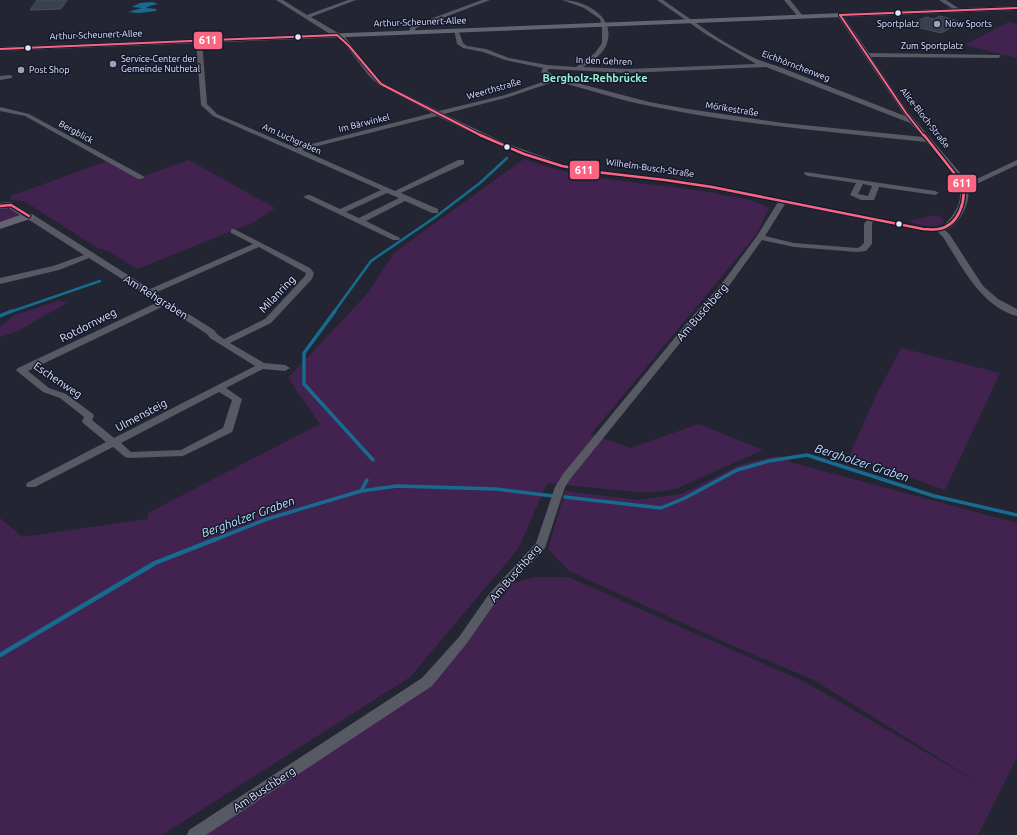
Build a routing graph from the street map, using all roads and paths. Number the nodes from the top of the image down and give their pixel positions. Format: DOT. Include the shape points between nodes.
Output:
graph roads {
  1 [pos="279,0"];
  2 [pos="353,0"];
  3 [pos="487,0"];
  4 [pos="565,0"];
  5 [pos="660,0"];
  6 [pos="787,0"];
  7 [pos="942,0"];
  8 [pos="1017,8"];
  9 [pos="958,10"];
  10 [pos="840,15"];
  11 [pos="307,17"];
  12 [pos="801,17"];
  13 [pos="689,21"];
  14 [pos="604,25"];
  15 [pos="456,30"];
  16 [pos="412,32"];
  17 [pos="337,35"];
  18 [pos="199,41"];
  19 [pos="0,49"];
  20 [pos="867,55"];
  21 [pos="998,56"];
  22 [pos="765,65"];
  23 [pos="547,67"];
  24 [pos="576,69"];
  25 [pos="10,76"];
  26 [pos="0,78"];
  27 [pos="556,79"];
  28 [pos="0,109"];
  29 [pos="438,114"];
  30 [pos="913,122"];
  31 [pos="928,140"];
  32 [pos="295,150"];
  33 [pos="461,162"];
  34 [pos="1017,162"];
  35 [pos="808,174"];
  36 [pos="141,177"];
  37 [pos="860,182"];
  38 [pos="876,184"];
  39 [pos="965,187"];
  40 [pos="386,190"];
  41 [pos="935,193"];
  42 [pos="394,194"];
  43 [pos="307,197"];
  44 [pos="405,198"];
  45 [pos="861,198"];
  46 [pos="783,201"];
  47 [pos="0,206"];
  48 [pos="435,211"];
  49 [pos="341,212"];
  50 [pos="854,215"];
  51 [pos="29,216"];
  52 [pos="872,219"];
  53 [pos="360,221"];
  54 [pos="0,226"];
  55 [pos="939,229"];
  56 [pos="234,231"];
  57 [pos="760,237"];
  58 [pos="396,238"];
  59 [pos="259,244"];
  60 [pos="90,255"];
  61 [pos="0,281"];
  62 [pos="150,292"];
  63 [pos="165,302"];
  64 [pos="1017,313"];
  65 [pos="224,342"];
  66 [pos="262,366"];
  67 [pos="285,368"];
  68 [pos="21,370"];
  69 [pos="219,388"];
  70 [pos="113,443"];
  71 [pos="31,486"];
  72 [pos="194,835"];
  1 -- 11 [label="street, Wilhelm-Busch-Straße"];
  2 -- 11 [label="street"];
  3 -- 16 [label="street" via="413,27"];
  4 -- 14 [label="street" via="586,7 602,18"];
  5 -- 13 [label="street, Eichhörnchenweg"];
  6 -- 12 [label="street"];
  7 -- 9 [label="street"];
  8 -- 9 [label="main road, Arthur-Scheunert-Allee"];
  9 -- 10 [label="main road, Arthur-Scheunert-Allee"];
  10 -- 12 [label="main road, Arthur-Scheunert-Allee"];
  10 -- 20 [label="street, Alice-Bloch-Straße"];
  11 -- 17 [label="street, Wilhelm-Busch-Straße"];
  12 -- 13 [label="main road, Arthur-Scheunert-Allee"];
  13 -- 14 [label="main road, Arthur-Scheunert-Allee"];
  13 -- 22 [label="street, Eichhörnchenweg"];
  14 -- 15 [label="main road, Arthur-Scheunert-Allee"];
  14 -- 24 [label="street" via="606,36 601,51"];
  15 -- 16 [label="main road, Arthur-Scheunert-Allee"];
  15 -- 23 [label="street, In den Gehren" via="460,44 466,47"];
  16 -- 17 [label="main road, Arthur-Scheunert-Allee"];
  17 -- 18 [label="main road, Arthur-Scheunert-Allee"];
  17 -- 29 [label="street, Wilhelm-Busch-Straße" via="347,42 371,75 381,84"];
  18 -- 19 [label="main road, Arthur-Scheunert-Allee"];
  18 -- 32 [label="street, Am Luchgraben" via="204,104 215,115"];
  20 -- 21 [label="street, Zum Sportplatz"];
  20 -- 30 [label="street, Alice-Bloch-Straße"];
  22 -- 24 [label="street, In den Gehren" via="660,71"];
  22 -- 30 [label="street, Eichhörnchenweg"];
  23 -- 24 [label="street, In den Gehren"];
  23 -- 27 [label="street" via="544,72"];
  25 -- 26 [label="street"];
  27 -- 29 [label="street, Weerthstraße" via="507,96"];
  27 -- 31 [label="street, Mörikestraße" via="649,104 688,111 752,121"];
  28 -- 36 [label="street, Bergblick" via="27,115"];
  29 -- 32 [label="street, Im Bärwinkel"];
  29 -- 46 [label="street, Wilhelm-Busch-Straße" via="500,144 546,161"];
  30 -- 31 [label="street, Alice-Bloch-Straße"];
  31 -- 39 [label="street, Alice-Bloch-Straße"];
  32 -- 40 [label="street, Am Luchgraben"];
  33 -- 42 [label="street"];
  34 -- 39 [label="street"];
  35 -- 37 [label="street"];
  37 -- 38 [label="street"];
  37 -- 45 [label="street" via="854,195"];
  38 -- 41 [label="street"];
  38 -- 45 [label="street" via="871,198"];
  39 -- 55 [label="street" via="965,199 961,209 949,226"];
  40 -- 42 [label="street, Am Luchgraben"];
  40 -- 49 [label="street"];
  42 -- 44 [label="street, Am Luchgraben"];
  43 -- 49 [label="street"];
  44 -- 48 [label="street, Am Luchgraben"];
  44 -- 53 [label="street"];
  45 -- 50 [label="street"];
  46 -- 50 [label="street, Wilhelm-Busch-Straße"];
  46 -- 57 [label="street, Am Buschberg"];
  47 -- 51 [label="main road, Am Rehgraben" via="12,205"];
  49 -- 53 [label="street"];
  50 -- 52 [label="street, Wilhelm-Busch-Straße"];
  51 -- 54 [label="main road"];
  51 -- 60 [label="street, Am Rehgraben"];
  52 -- 55 [label="street, Wilhelm-Busch-Straße" via="923,229"];
  52 -- 57 [label="street" via="868,224 868,244 863,249 794,245"];
  53 -- 58 [label="street"];
  55 -- 64 [label="street" via="946,235 980,288 995,301"];
  56 -- 59 [label="street, Milanring"];
  57 -- 72 [label="street, Am Buschberg" via="723,288 567,476 560,487 541,545 493,597 463,640 427,682"];
  59 -- 62 [label="street"];
  59 -- 65 [label="street, Milanring" via="307,270 310,273 309,277 268,321"];
  60 -- 61 [label="street" via="56,268"];
  60 -- 62 [label="street, Am Rehgraben"];
  62 -- 63 [label="street, Am Rehgraben"];
  63 -- 65 [label="street, Am Rehgraben"];
  63 -- 68 [label="street, Rotdornweg"];
  65 -- 66 [label="street, Am Rehgraben"];
  66 -- 67 [label="street, Am Rehgraben"];
  66 -- 69 [label="street, Ulmensteig"];
  68 -- 70 [label="street, Eschenweg" via="46,390 62,396 89,416 87,421"];
  69 -- 70 [label="street, Ulmensteig"];
  69 -- 70 [label="street" via="236,399 228,430 183,453 129,455"];
  70 -- 71 [label="street, Ulmensteig"];
}
